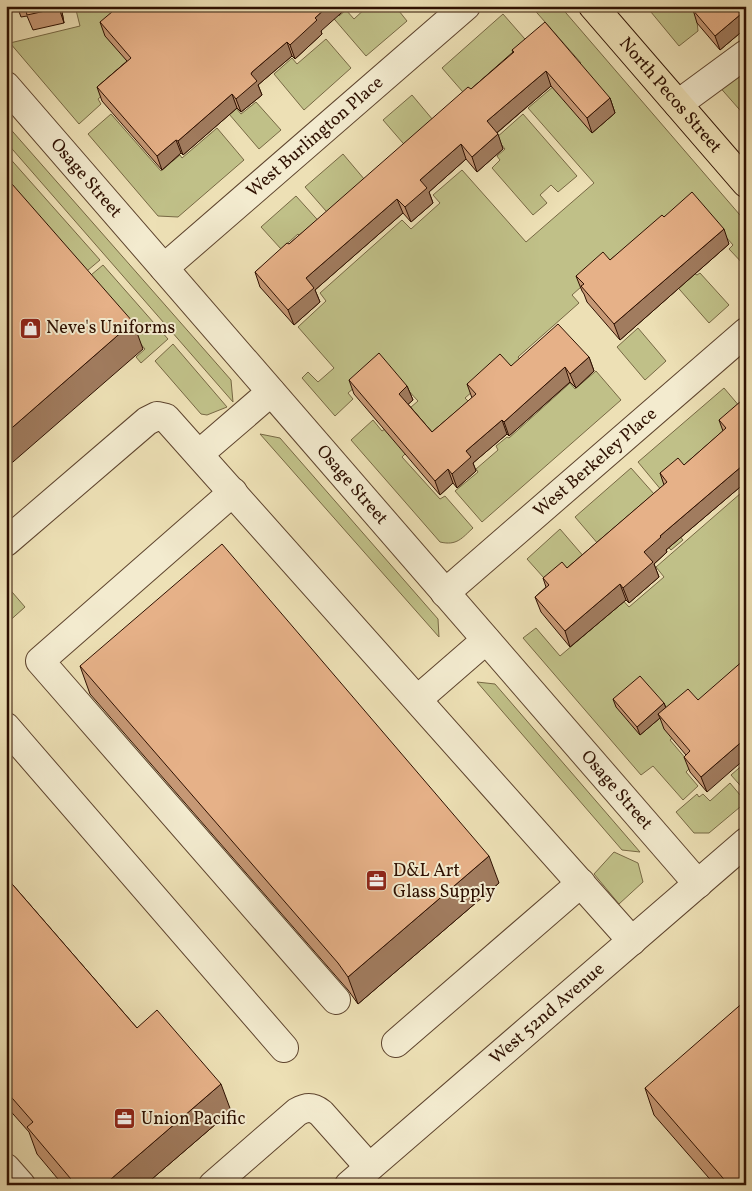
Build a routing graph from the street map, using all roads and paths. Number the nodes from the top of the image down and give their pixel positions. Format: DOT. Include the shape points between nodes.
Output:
graph roads {
  1 [pos="466,6"];
  2 [pos="593,6"];
  3 [pos="746,54"];
  4 [pos="6,86"];
  5 [pos="678,104"];
  6 [pos="746,184"];
  7 [pos="164,268"];
  8 [pos="746,332"];
  9 [pos="271,392"];
  10 [pos="199,454"];
  11 [pos="233,492"];
  12 [pos="6,542"];
  13 [pos="445,593"];
  14 [pos="486,640"];
  15 [pos="418,699"];
  16 [pos="6,727"];
  17 [pos="746,842"];
  18 [pos="581,883"];
  19 [pos="698,884"];
  20 [pos="632,941"];
  21 [pos="336,1000"];
  22 [pos="396,1043"];
  23 [pos="284,1048"];
  24 [pos="6,1168"];
  25 [pos="364,1177"];
  26 [pos="21,1185"];
  27 [pos="213,1185"];
  1 -- 7 [label="street, West Burlington Place"];
  2 -- 5 [label="main road, North Pecos Street"];
  3 -- 5 [label="street"];
  4 -- 7 [label="street, Osage Street"];
  5 -- 6 [label="main road, North Pecos Street"];
  7 -- 9 [label="street, Osage Street"];
  8 -- 13 [label="street, West Berkeley Place"];
  9 -- 10 [label="street"];
  9 -- 13 [label="street, Osage Street"];
  10 -- 11 [label="street"];
  10 -- 12 [label="street" via="166,418 151,418"];
  11 -- 15 [label="street"];
  11 -- 21 [label="street" via="40,661"];
  13 -- 14 [label="street, Osage Street"];
  14 -- 15 [label="street"];
  14 -- 19 [label="street, Osage Street"];
  15 -- 18 [label="street"];
  16 -- 23 [label="street"];
  17 -- 19 [label="street, West 52nd Avenue"];
  18 -- 20 [label="street"];
  18 -- 22 [label="street"];
  19 -- 20 [label="street, West 52nd Avenue"];
  20 -- 25 [label="street, West 52nd Avenue"];
  24 -- 26 [label="street"];
  25 -- 27 [label="street" via="321,1112 307,1108 297,1112"];
}
